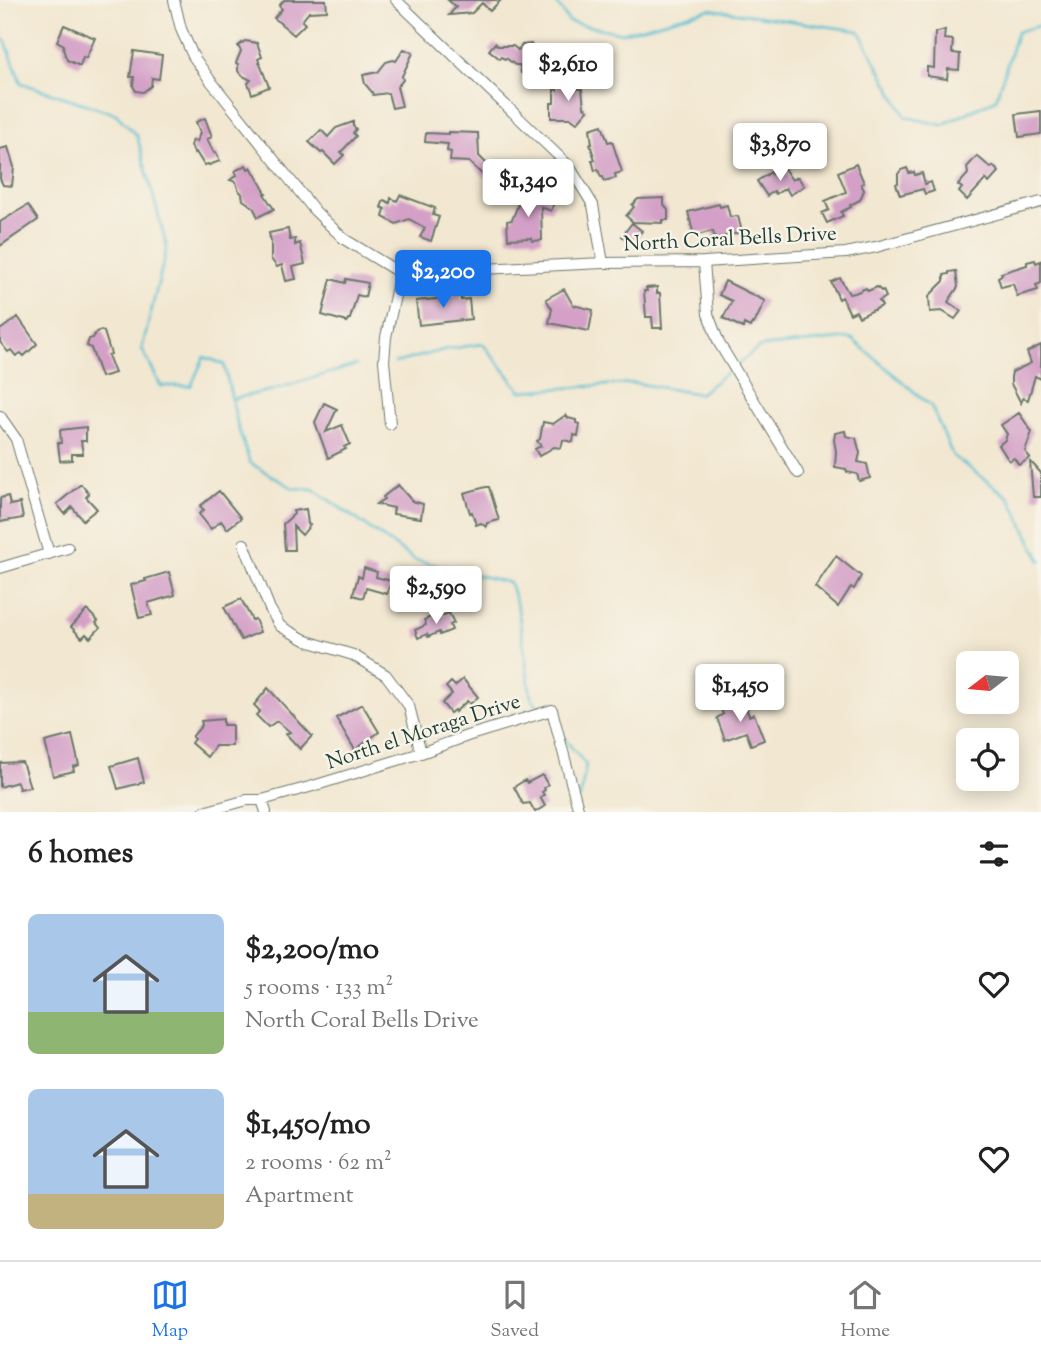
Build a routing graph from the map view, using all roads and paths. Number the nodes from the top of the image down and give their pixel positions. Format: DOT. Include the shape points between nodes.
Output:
graph roads {
  1 [pos="174,0"];
  2 [pos="396,0"];
  3 [pos="1041,202"];
  4 [pos="704,262"];
  5 [pos="603,263"];
  6 [pos="400,273"];
  7 [pos="0,416"];
  8 [pos="390,424"];
  9 [pos="798,473"];
  10 [pos="244,544"];
  11 [pos="68,548"];
  12 [pos="49,554"];
  13 [pos="0,568"];
  14 [pos="421,753"];
  15 [pos="262,800"];
  16 [pos="204,812"];
  17 [pos="266,812"];
  18 [pos="579,812"];
  1 -- 6 [label="street" via="193,56 315,211 344,239"];
  2 -- 5 [label="street" via="569,166 593,205"];
  3 -- 4 [label="street, North Coral Bells Drive" via="846,253"];
  4 -- 5 [label="street, North Coral Bells Drive"];
  4 -- 9 [label="street" via="708,314 719,343"];
  5 -- 6 [label="street, North Coral Bells Drive"];
  6 -- 8 [label="street" via="384,361"];
  7 -- 12 [label="street" via="16,439"];
  10 -- 14 [label="street" via="280,626 307,641 353,655 386,675 409,706"];
  11 -- 12 [label="street"];
  12 -- 13 [label="street"];
  14 -- 15 [label="street, North el Moraga Drive"];
  14 -- 18 [label="street, North el Moraga Drive" via="552,710"];
  15 -- 16 [label="street, North el Moraga Drive"];
  15 -- 17 [label="street"];
}
